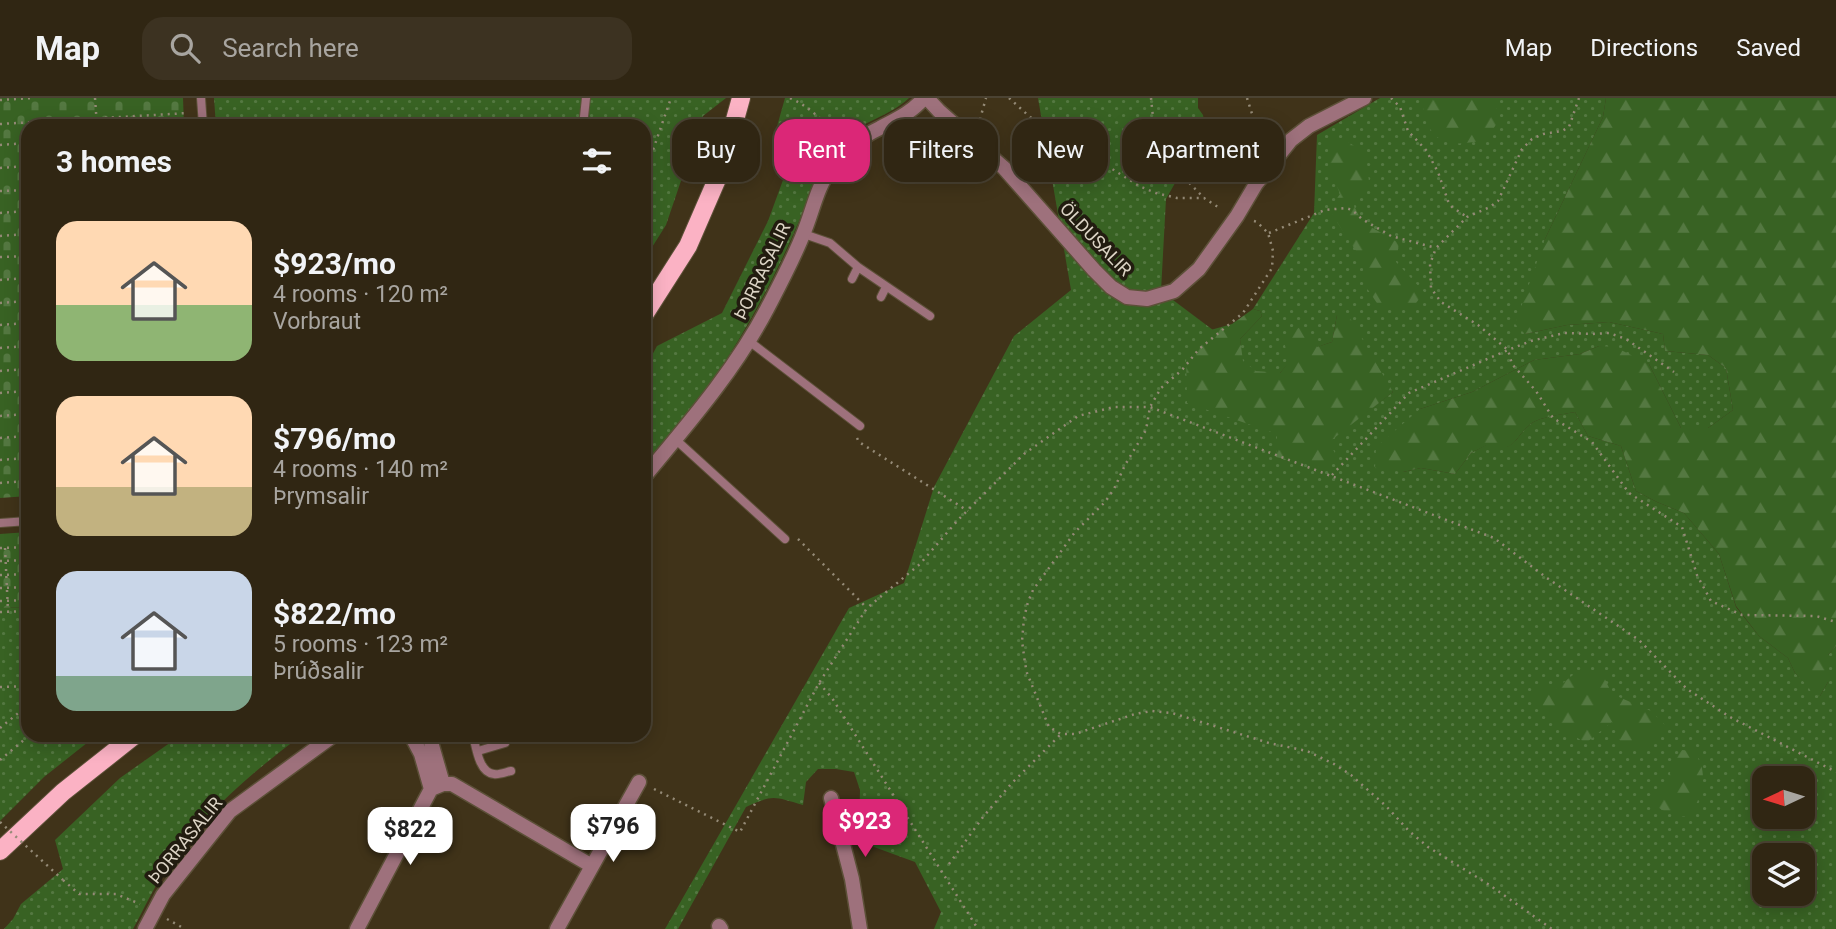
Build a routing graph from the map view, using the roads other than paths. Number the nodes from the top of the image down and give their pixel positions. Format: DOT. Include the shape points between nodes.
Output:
graph roads {
  1 [pos="201,98"];
  2 [pos="586,98"];
  3 [pos="741,98"];
  4 [pos="925,98"];
  5 [pos="1364,98"];
  6 [pos="202,119"];
  7 [pos="584,119"];
  8 [pos="804,234"];
  9 [pos="858,267"];
  10 [pos="852,279"];
  11 [pos="887,286"];
  12 [pos="881,297"];
  13 [pos="651,304"];
  14 [pos="930,316"];
  15 [pos="749,341"];
  16 [pos="860,426"];
  17 [pos="675,439"];
  18 [pos="651,468"];
  19 [pos="21,522"];
  20 [pos="0,523"];
  21 [pos="785,539"];
  22 [pos="126,742"];
  23 [pos="324,742"];
  24 [pos="415,742"];
  25 [pos="430,742"];
  26 [pos="475,742"];
  27 [pos="505,743"];
  28 [pos="478,751"];
  29 [pos="512,771"];
  30 [pos="639,782"];
  31 [pos="437,787"];
  32 [pos="831,798"];
  33 [pos="0,851"];
  34 [pos="592,866"];
  35 [pos="145,929"];
  36 [pos="357,929"];
  37 [pos="557,929"];
  38 [pos="860,929"];
  1 -- 6 [label="lane"];
  2 -- 7 [label="lane"];
  3 -- 13 [label="main road" via="721,170 688,246"];
  4 -- 5 [label="street, ÖLDUSALIR" via="1004,168 1111,287 1127,297 1147,299 1174,291 1199,269 1291,140"];
  4 -- 8 [label="street, ÞORRASALIR" via="854,144 831,168 818,190"];
  8 -- 9 [label="lane" via="830,243"];
  8 -- 15 [label="street, ÞORRASALIR"];
  9 -- 10 [label="lane"];
  9 -- 11 [label="lane"];
  11 -- 12 [label="lane"];
  11 -- 14 [label="lane"];
  15 -- 16 [label="lane"];
  15 -- 17 [label="street, ÞORRASALIR"];
  17 -- 18 [label="street, ÞORRASALIR"];
  17 -- 21 [label="lane"];
  19 -- 20 [label="lane"];
  22 -- 33 [label="main road"];
  23 -- 35 [label="street, ÞORRASALIR" via="230,811 163,895"];
  24 -- 31 [label="street"];
  25 -- 31 [label="street"];
  26 -- 28 [label="lane"];
  27 -- 28 [label="lane"];
  28 -- 29 [label="lane" via="487,772"];
  30 -- 34 [label="street"];
  31 -- 34 [label="street" via="452,784"];
  31 -- 36 [label="street"];
  32 -- 38 [label="street"];
  34 -- 37 [label="street"];
}
